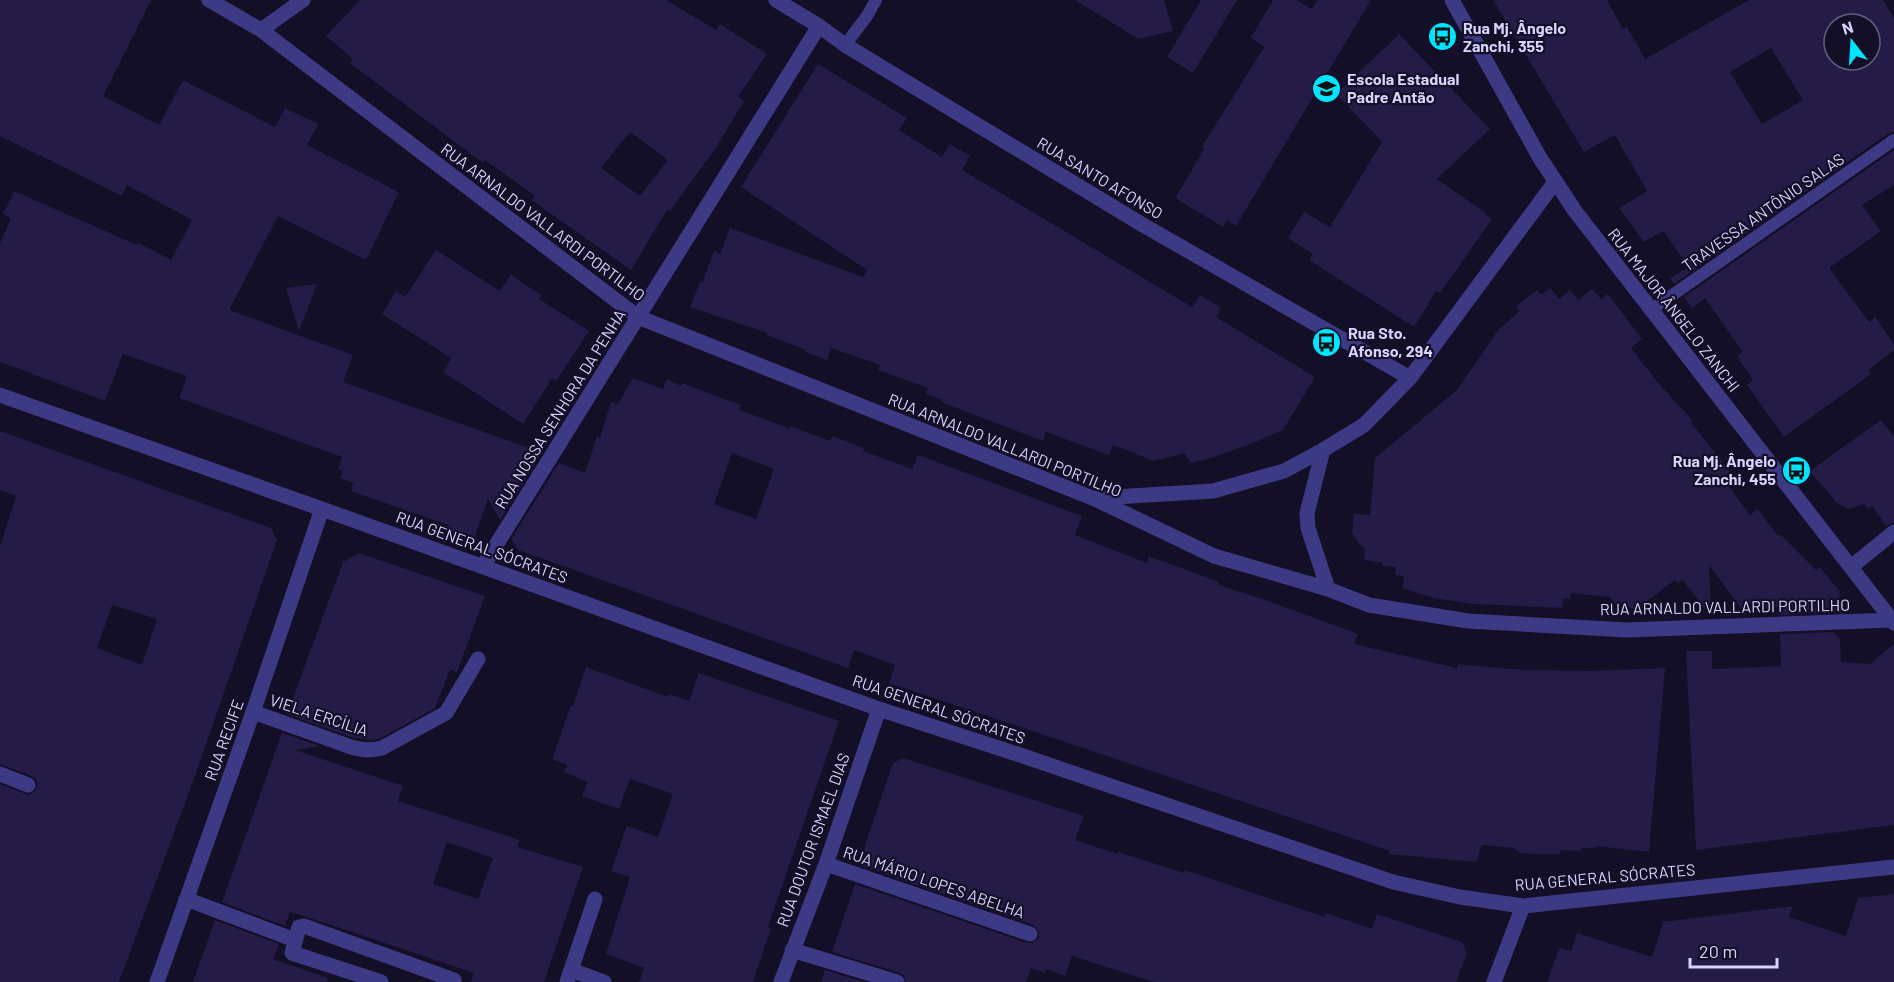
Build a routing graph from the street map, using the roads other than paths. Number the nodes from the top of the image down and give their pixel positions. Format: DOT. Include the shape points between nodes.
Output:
graph roads {
  1 [pos="209,0"];
  2 [pos="303,0"];
  3 [pos="776,0"];
  4 [pos="876,0"];
  5 [pos="1452,0"];
  6 [pos="819,26"];
  7 [pos="261,30"];
  8 [pos="845,45"];
  9 [pos="1894,140"];
  10 [pos="1555,182"];
  11 [pos="1651,310"];
  12 [pos="638,317"];
  13 [pos="1410,378"];
  14 [pos="0,395"];
  15 [pos="1323,450"];
  16 [pos="1095,499"];
  17 [pos="322,508"];
  18 [pos="1894,532"];
  19 [pos="483,566"];
  20 [pos="1851,567"];
  21 [pos="1328,589"];
  22 [pos="1893,622"];
  23 [pos="478,659"];
  24 [pos="879,709"];
  25 [pos="253,712"];
  26 [pos="0,774"];
  27 [pos="28,785"];
  28 [pos="826,864"];
  29 [pos="1894,867"];
  30 [pos="186,899"];
  31 [pos="595,899"];
  32 [pos="1523,906"];
  33 [pos="1030,934"];
  34 [pos="295,940"];
  35 [pos="792,950"];
  36 [pos="569,976"];
  37 [pos="454,980"];
  38 [pos="157,982"];
  39 [pos="381,982"];
  40 [pos="604,982"];
  41 [pos="782,982"];
  42 [pos="897,982"];
  43 [pos="1494,982"];
  1 -- 7 [label="street, RUA ARNALDO VALLARDI PORTILHO"];
  2 -- 7 [label="street"];
  3 -- 6 [label="street, RUA SANTO AFONSO"];
  4 -- 8 [label="lane"];
  5 -- 10 [label="street, RUA MAJOR ÂNGELO ZANCHI"];
  6 -- 8 [label="street, RUA SANTO AFONSO"];
  6 -- 12 [label="street, RUA NOSSA SENHORA DA PENHA"];
  7 -- 12 [label="street, RUA ARNALDO VALLARDI PORTILHO"];
  8 -- 13 [label="street, RUA SANTO AFONSO" via="1143,225"];
  9 -- 11 [label="lane, TRAVESSA ANTÔNIO SALAS"];
  10 -- 11 [label="street, RUA MAJOR ÂNGELO ZANCHI"];
  10 -- 13 [label="street"];
  11 -- 20 [label="street, RUA MAJOR ÂNGELO ZANCHI"];
  12 -- 16 [label="street, RUA ARNALDO VALLARDI PORTILHO"];
  12 -- 19 [label="street, RUA NOSSA SENHORA DA PENHA"];
  13 -- 15 [label="street" via="1364,425"];
  14 -- 17 [label="street, RUA GENERAL SÓCRATES"];
  15 -- 16 [label="street" via="1284,471 1213,491"];
  15 -- 21 [label="street" via="1306,513"];
  16 -- 21 [label="street, RUA ARNALDO VALLARDI PORTILHO" via="1214,556"];
  17 -- 19 [label="street, RUA GENERAL SÓCRATES"];
  17 -- 25 [label="street, RUA RECIFE"];
  18 -- 20 [label="street"];
  19 -- 24 [label="street, RUA GENERAL SÓCRATES"];
  20 -- 22 [label="street, RUA MAJOR ÂNGELO ZANCHI"];
  21 -- 22 [label="street, RUA ARNALDO VALLARDI PORTILHO" via="1369,605 1468,621 1514,624 1627,630"];
  23 -- 25 [label="street, VIELA ERCÍLIA" via="446,714 374,750 351,747"];
  24 -- 28 [label="street, RUA DOUTOR ISMAEL DIAS"];
  24 -- 32 [label="street, RUA GENERAL SÓCRATES" via="1393,882"];
  25 -- 30 [label="street, RUA RECIFE"];
  26 -- 27 [label="street"];
  28 -- 33 [label="street, RUA MÁRIO LOPES ABELHA"];
  28 -- 35 [label="street, RUA DOUTOR ISMAEL DIAS"];
  29 -- 32 [label="street, RUA GENERAL SÓCRATES"];
  30 -- 34 [label="street"];
  30 -- 38 [label="street, RUA RECIFE"];
  31 -- 36 [label="street"];
  32 -- 43 [label="street"];
  34 -- 37 [label="street" via="302,925"];
  34 -- 39 [label="street" via="293,954"];
  35 -- 41 [label="street, RUA DOUTOR ISMAEL DIAS"];
  35 -- 42 [label="street"];
  36 -- 40 [label="street"];
}
